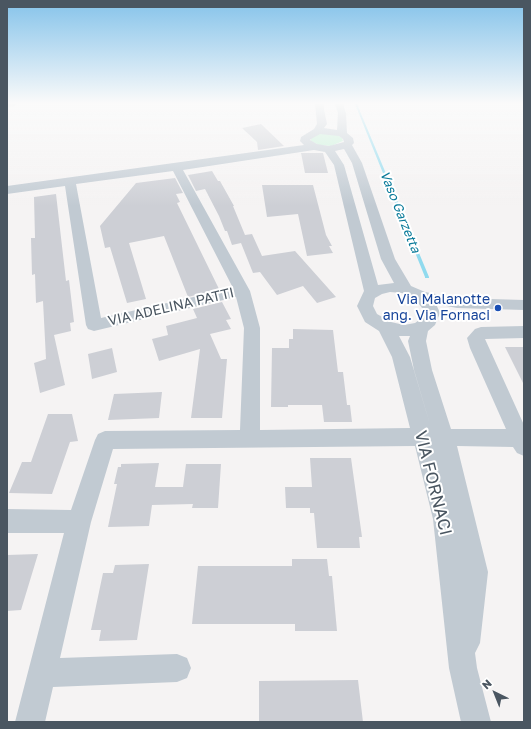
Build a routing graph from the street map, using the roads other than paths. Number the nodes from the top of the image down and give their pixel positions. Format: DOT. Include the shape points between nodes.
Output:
graph roads {
  1 [pos="305,138"];
  2 [pos="344,139"];
  3 [pos="310,144"];
  4 [pos="329,149"];
  5 [pos="176,167"];
  6 [pos="70,182"];
  7 [pos="7,190"];
  8 [pos="405,289"];
  9 [pos="242,291"];
  10 [pos="372,293"];
  11 [pos="421,296"];
  12 [pos="494,305"];
  13 [pos="524,305"];
  14 [pos="426,320"];
  15 [pos="386,327"];
  16 [pos="524,332"];
  17 [pos="433,437"];
  18 [pos="250,439"];
  19 [pos="522,442"];
  20 [pos="7,521"];
  21 [pos="79,522"];
  22 [pos="176,668"];
  23 [pos="43,673"];
  24 [pos="30,722"];
  25 [pos="476,722"];
  1 -- 3 [label="street"];
  2 -- 4 [label="street" via="341,147"];
  2 -- 8 [label="street" via="357,163 388,259"];
  3 -- 4 [label="street"];
  3 -- 5 [label="street"];
  4 -- 10 [label="street" via="339,165"];
  5 -- 6 [label="street"];
  5 -- 9 [label="street"];
  6 -- 7 [label="street"];
  6 -- 9 [label="street, VIA ADELINA PATTI" via="94,325"];
  8 -- 10 [label="street" via="383,288"];
  8 -- 11 [label="street"];
  9 -- 18 [label="street, VIA ADELINA PATTI" via="252,328"];
  10 -- 15 [label="street, VIA FORNACI" via="365,302 366,310 371,318"];
  11 -- 12 [label="street" via="456,303"];
  11 -- 14 [label="street" via="427,301"];
  12 -- 13 [label="street"];
  12 -- 14 [label="street"];
  14 -- 15 [label="street, VIA FORNACI" via="404,331"];
  14 -- 17 [label="street, VIA FORNACI" via="416,341"];
  15 -- 17 [label="street, VIA FORNACI" via="401,357"];
  16 -- 19 [label="street" via="481,333 476,338"];
  17 -- 18 [label="street"];
  17 -- 19 [label="street"];
  17 -- 25 [label="street, VIA FORNACI" via="450,458 475,572 464,668"];
  18 -- 21 [label="street" via="105,440"];
  20 -- 21 [label="street"];
  21 -- 23 [label="street"];
  22 -- 23 [label="street"];
  23 -- 24 [label="street"];
}
